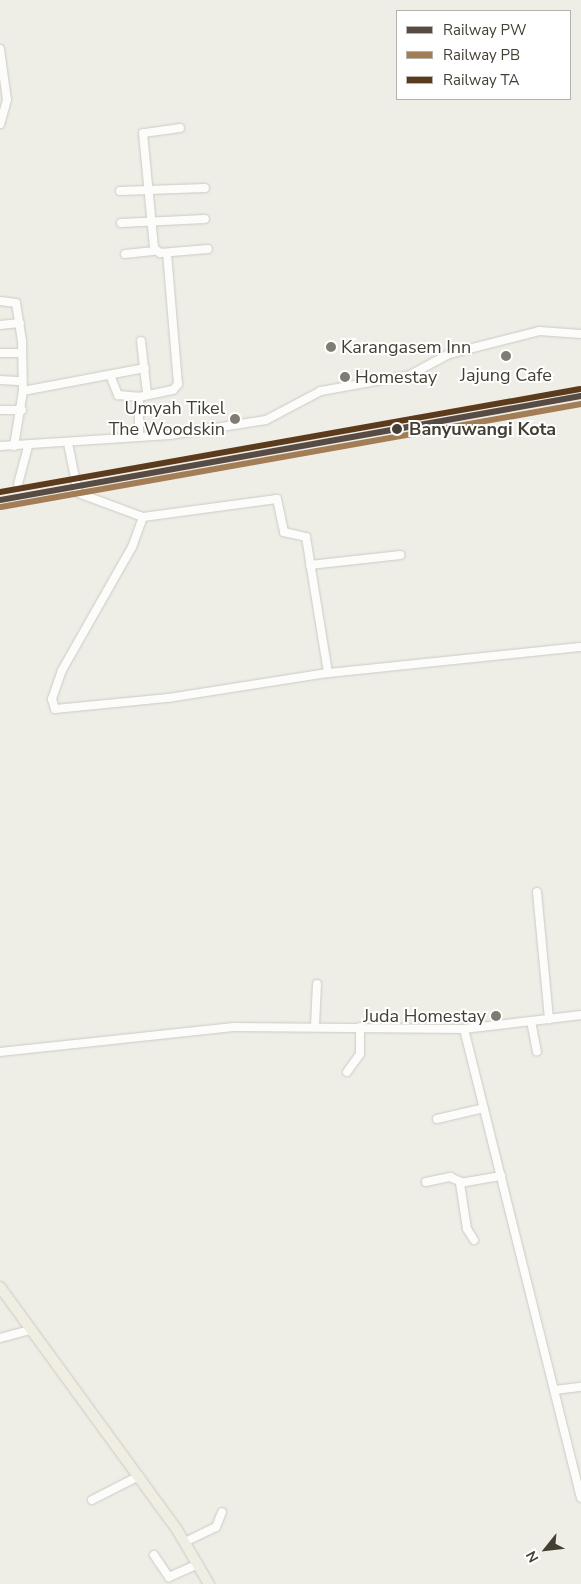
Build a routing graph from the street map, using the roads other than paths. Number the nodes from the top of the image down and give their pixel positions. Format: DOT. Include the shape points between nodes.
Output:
graph roads {
  1 [pos="0,49"];
  2 [pos="0,124"];
  3 [pos="180,128"];
  4 [pos="206,188"];
  5 [pos="149,190"];
  6 [pos="120,191"];
  7 [pos="205,219"];
  8 [pos="152,220"];
  9 [pos="121,222"];
  10 [pos="208,249"];
  11 [pos="155,251"];
  12 [pos="168,253"];
  13 [pos="125,254"];
  14 [pos="0,301"];
  15 [pos="20,324"];
  16 [pos="0,325"];
  17 [pos="581,334"];
  18 [pos="141,341"];
  19 [pos="22,352"];
  20 [pos="0,353"];
  21 [pos="145,368"];
  22 [pos="110,375"];
  23 [pos="0,380"];
  24 [pos="22,381"];
  25 [pos="23,391"];
  26 [pos="143,396"];
  27 [pos="0,410"];
  28 [pos="22,410"];
  29 [pos="139,437"];
  30 [pos="68,443"];
  31 [pos="0,446"];
  32 [pos="14,446"];
  33 [pos="28,446"];
  34 [pos="18,484"];
  35 [pos="143,517"];
  36 [pos="400,555"];
  37 [pos="310,565"];
  38 [pos="581,647"];
  39 [pos="328,673"];
  40 [pos="537,892"];
  41 [pos="317,984"];
  42 [pos="581,1015"];
  43 [pos="549,1019"];
  44 [pos="531,1021"];
  45 [pos="315,1026"];
  46 [pos="360,1027"];
  47 [pos="464,1029"];
  48 [pos="537,1051"];
  49 [pos="0,1052"];
  50 [pos="347,1072"];
  51 [pos="484,1108"];
  52 [pos="437,1119"];
  53 [pos="501,1176"];
  54 [pos="426,1182"];
  55 [pos="461,1182"];
  56 [pos="474,1240"];
  57 [pos="2,1293"];
  58 [pos="29,1330"];
  59 [pos="0,1338"];
  60 [pos="581,1387"];
  61 [pos="556,1390"];
  62 [pos="139,1476"];
  63 [pos="581,1498"];
  64 [pos="92,1500"];
  65 [pos="222,1512"];
  66 [pos="185,1542"];
  67 [pos="154,1555"];
  68 [pos="198,1564"];
  69 [pos="209,1584"];
  1 -- 2 [label="street" via="7,100"];
  3 -- 5 [label="street" via="144,132"];
  4 -- 5 [label="street"];
  5 -- 6 [label="street"];
  5 -- 8 [label="street"];
  7 -- 8 [label="street"];
  8 -- 9 [label="street"];
  8 -- 11 [label="street"];
  10 -- 12 [label="street"];
  11 -- 12 [label="street"];
  11 -- 13 [label="street"];
  12 -- 26 [label="street" via="178,384 173,390"];
  14 -- 15 [label="street" via="15,302"];
  15 -- 16 [label="street"];
  15 -- 19 [label="street"];
  17 -- 29 [label="street" via="539,331 449,354 410,375 326,390 266,420"];
  18 -- 21 [label="street"];
  19 -- 20 [label="street"];
  19 -- 24 [label="street"];
  21 -- 22 [label="street"];
  21 -- 26 [label="street"];
  22 -- 25 [label="street"];
  22 -- 26 [label="street" via="118,395"];
  23 -- 24 [label="street"];
  24 -- 25 [label="street"];
  25 -- 28 [label="street"];
  26 -- 29 [label="street"];
  27 -- 28 [label="street"];
  28 -- 32 [label="street"];
  29 -- 30 [label="street"];
  30 -- 33 [label="street"];
  30 -- 35 [label="street" via="78,493"];
  31 -- 32 [label="street"];
  32 -- 33 [label="street"];
  33 -- 34 [label="street"];
  35 -- 37 [label="street" via="276,498 284,532 306,537"];
  35 -- 39 [label="street" via="132,548 62,670 52,700 55,709 168,698"];
  36 -- 37 [label="street"];
  37 -- 39 [label="street"];
  38 -- 39 [label="street"];
  40 -- 43 [label="street"];
  41 -- 45 [label="street"];
  42 -- 43 [label="street"];
  43 -- 44 [label="street"];
  44 -- 47 [label="street"];
  44 -- 48 [label="street"];
  45 -- 46 [label="street"];
  45 -- 49 [label="street" via="234,1027"];
  46 -- 47 [label="street"];
  46 -- 50 [label="street" via="360,1054"];
  47 -- 51 [label="street"];
  51 -- 52 [label="street"];
  51 -- 53 [label="street"];
  53 -- 55 [label="street"];
  53 -- 61 [label="street"];
  54 -- 55 [label="street" via="450,1177"];
  55 -- 56 [label="street" via="467,1229"];
  57 -- 58 [label="main road"];
  58 -- 59 [label="street"];
  58 -- 62 [label="main road"];
  60 -- 61 [label="street"];
  61 -- 63 [label="street"];
  62 -- 64 [label="street"];
  62 -- 66 [label="main road"];
  65 -- 66 [label="street" via="216,1527"];
  66 -- 68 [label="main road"];
  67 -- 68 [label="street" via="169,1577"];
  68 -- 69 [label="main road"];
}
